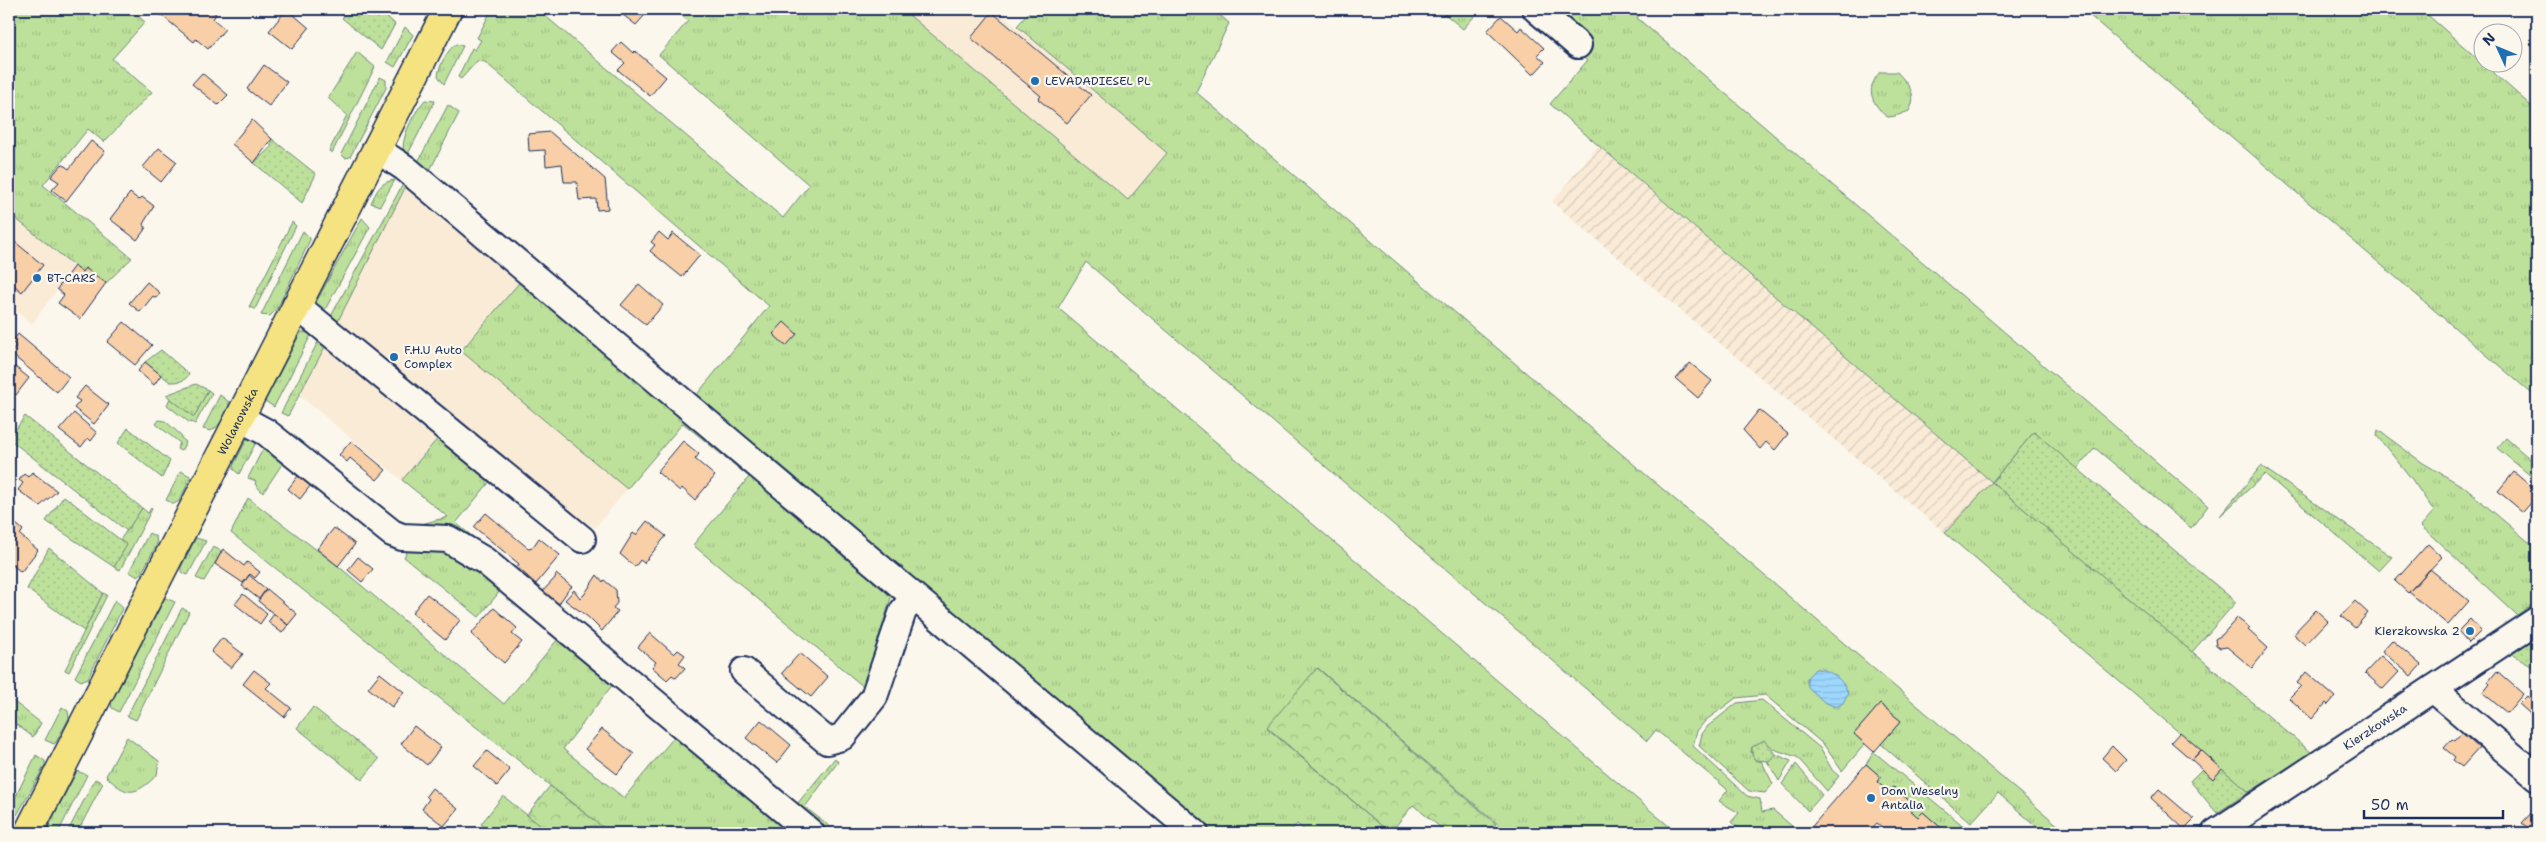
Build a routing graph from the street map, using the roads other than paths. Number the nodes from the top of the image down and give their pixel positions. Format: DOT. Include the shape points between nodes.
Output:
graph roads {
  1 [pos="448,9"];
  2 [pos="1536,9"];
  3 [pos="1578,46"];
  4 [pos="376,148"];
  5 [pos="296,305"];
  6 [pos="240,418"];
  7 [pos="582,539"];
  8 [pos="914,597"];
  9 [pos="2537,620"];
  10 [pos="744,671"];
  11 [pos="2433,689"];
  12 [pos="2537,777"];
  13 [pos="28,833"];
  14 [pos="811,833"];
  15 [pos="1195,833"];
  16 [pos="2215,833"];
  1 -- 4 [label="main road, Wolanowska"];
  2 -- 3 [label="street"];
  4 -- 5 [label="main road, Wolanowska"];
  4 -- 8 [label="street" via="405,168"];
  5 -- 6 [label="main road, Wolanowska"];
  5 -- 7 [label="street"];
  6 -- 13 [label="main road, Wolanowska"];
  6 -- 14 [label="street" via="266,432 392,533 402,537 448,539 485,561"];
  8 -- 10 [label="street" via="903,611 874,696 842,737 827,741"];
  8 -- 15 [label="street"];
  9 -- 11 [label="street, Kierzkowska"];
  11 -- 12 [label="street"];
  11 -- 16 [label="street, Kierzkowska"];
}
